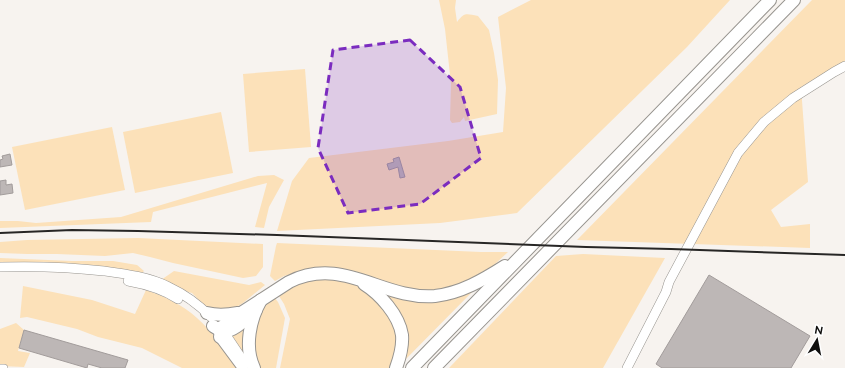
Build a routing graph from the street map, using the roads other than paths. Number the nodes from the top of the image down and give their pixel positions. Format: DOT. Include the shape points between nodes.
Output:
graph roads {
  1 [pos="770,0"];
  2 [pos="794,0"];
  3 [pos="845,66"];
  4 [pos="524,253"];
  5 [pos="0,267"];
  6 [pos="0,271"];
  7 [pos="357,278"];
  8 [pos="669,282"];
  9 [pos="259,305"];
  10 [pos="241,312"];
  11 [pos="207,313"];
  12 [pos="220,330"];
  13 [pos="436,366"];
  14 [pos="0,368"];
  15 [pos="4,368"];
  16 [pos="243,368"];
  17 [pos="249,368"];
  18 [pos="254,368"];
  19 [pos="396,368"];
  20 [pos="412,368"];
  21 [pos="620,368"];
  22 [pos="627,368"];
  1 -- 4 [label="highway"];
  2 -- 13 [label="highway"];
  3 -- 8 [label="main road" via="793,98 764,122 738,153"];
  4 -- 7 [label="highway" via="471,286 435,296 390,289"];
  4 -- 20 [label="highway"];
  5 -- 11 [label="main road" via="84,269 148,279 170,287"];
  6 -- 12 [label="main road" via="62,272 136,282 170,294"];
  7 -- 9 [label="highway" via="336,273 305,275 289,282"];
  7 -- 19 [label="highway" via="376,292 398,321 402,334 402,349"];
  8 -- 21 [label="main road" via="660,292"];
  8 -- 22 [label="main road"];
  9 -- 10 [label="highway"];
  9 -- 12 [label="highway" via="234,329"];
  9 -- 18 [label="highway" via="250,332 250,357"];
  10 -- 11 [label="highway" via="222,316"];
  10 -- 12 [label="highway"];
  11 -- 12 [label="main road"];
  12 -- 16 [label="main road"];
  12 -- 17 [label="main road"];
  14 -- 15 [label="street"];
}
